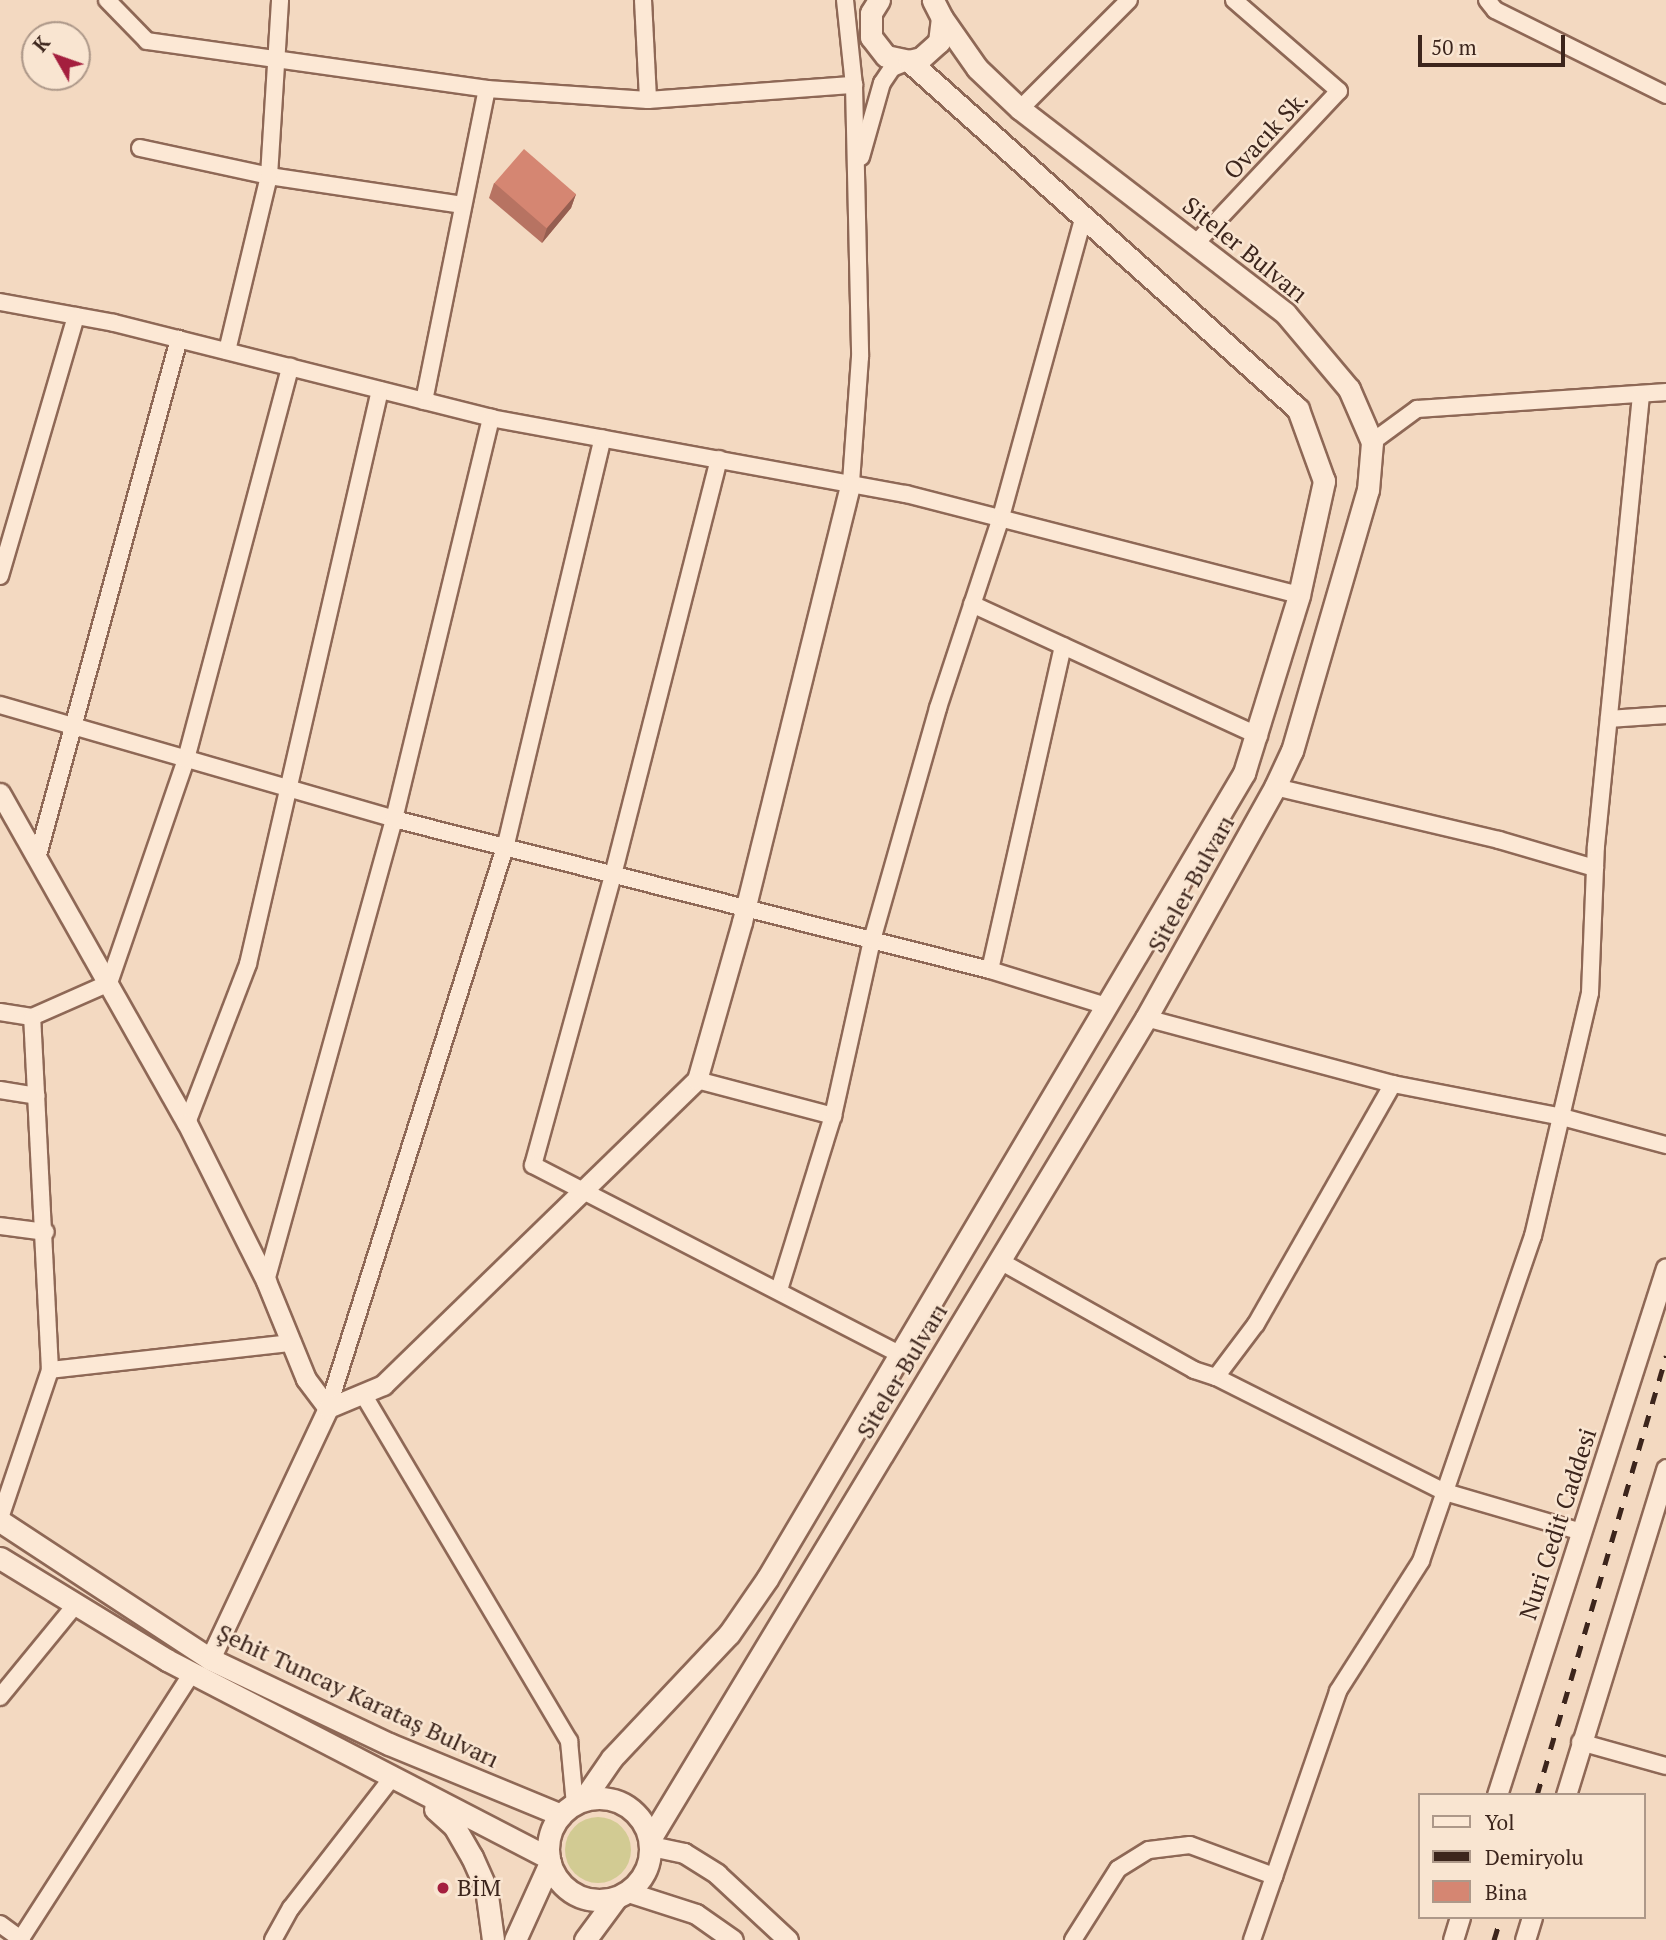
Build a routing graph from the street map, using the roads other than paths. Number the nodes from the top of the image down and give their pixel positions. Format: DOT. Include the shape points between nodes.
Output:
graph roads {
  1 [pos="107,0"];
  2 [pos="280,0"];
  3 [pos="643,0"];
  4 [pos="845,0"];
  5 [pos="858,0"];
  6 [pos="878,0"];
  7 [pos="1129,0"];
  8 [pos="1234,0"];
  9 [pos="1487,0"];
  10 [pos="938,9"];
  11 [pos="869,25"];
  12 [pos="273,57"];
  13 [pos="909,61"];
  14 [pos="854,85"];
  15 [pos="486,89"];
  16 [pos="1666,95"];
  17 [pos="648,100"];
  18 [pos="1020,109"];
  19 [pos="140,148"];
  20 [pos="856,173"];
  21 [pos="269,176"];
  22 [pos="463,205"];
  23 [pos="1084,216"];
  24 [pos="1197,242"];
  25 [pos="0,302"];
  26 [pos="76,316"];
  27 [pos="180,340"];
  28 [pos="227,351"];
  29 [pos="290,367"];
  30 [pos="380,390"];
  31 [pos="1666,392"];
  32 [pos="1642,395"];
  33 [pos="424,401"];
  34 [pos="491,418"];
  35 [pos="603,438"];
  36 [pos="1371,442"];
  37 [pos="719,459"];
  38 [pos="851,483"];
  39 [pos="1001,517"];
  40 [pos="0,576"];
  41 [pos="1299,594"];
  42 [pos="972,604"];
  43 [pos="1063,646"];
  44 [pos="0,705"];
  45 [pos="1666,715"];
  46 [pos="1609,719"];
  47 [pos="75,729"];
  48 [pos="1259,736"];
  49 [pos="186,759"];
  50 [pos="289,787"];
  51 [pos="1275,787"];
  52 [pos="0,793"];
  53 [pos="394,819"];
  54 [pos="506,844"];
  55 [pos="38,855"];
  56 [pos="1595,868"];
  57 [pos="613,875"];
  58 [pos="745,908"];
  59 [pos="872,940"];
  60 [pos="990,970"];
  61 [pos="109,983"];
  62 [pos="1106,1006"];
  63 [pos="0,1012"];
  64 [pos="32,1017"];
  65 [pos="1146,1018"];
  66 [pos="697,1080"];
  67 [pos="1392,1084"];
  68 [pos="0,1090"];
  69 [pos="37,1096"];
  70 [pos="834,1116"];
  71 [pos="1562,1117"];
  72 [pos="187,1123"];
  73 [pos="1666,1145"];
  74 [pos="579,1191"];
  75 [pos="0,1226"];
  76 [pos="46,1232"];
  77 [pos="1000,1261"];
  78 [pos="1666,1268"];
  79 [pos="266,1281"];
  80 [pos="779,1290"];
  81 [pos="292,1343"];
  82 [pos="899,1353"];
  83 [pos="50,1370"];
  84 [pos="1216,1377"];
  85 [pos="363,1394"];
  86 [pos="328,1408"];
  87 [pos="1666,1472"];
  88 [pos="1445,1492"];
  89 [pos="0,1519"];
  90 [pos="1582,1532"];
  91 [pos="0,1559"];
  92 [pos="76,1604"];
  93 [pos="210,1659"];
  94 [pos="192,1673"];
  95 [pos="0,1697"];
  96 [pos="1580,1742"];
  97 [pos="1666,1766"];
  98 [pos="391,1779"];
  99 [pos="415,1792"];
  100 [pos="1498,1793"];
  101 [pos="1567,1793"];
  102 [pos="573,1806"];
  103 [pos="650,1842"];
  104 [pos="549,1861"];
  105 [pos="1274,1875"];
  106 [pos="622,1895"];
  107 [pos="1459,1919"];
  108 [pos="1531,1919"];
  109 [pos="0,1924"];
  110 [pos="21,1940"];
  111 [pos="273,1940"];
  112 [pos="492,1940"];
  113 [pos="515,1940"];
  114 [pos="585,1940"];
  115 [pos="733,1940"];
  116 [pos="788,1940"];
  117 [pos="1073,1940"];
  118 [pos="1252,1940"];
  119 [pos="1453,1940"];
  120 [pos="1525,1940"];
  1 -- 12 [label="street" via="147,41"];
  2 -- 12 [label="street"];
  3 -- 17 [label="street"];
  4 -- 14 [label="street"];
  5 -- 11 [label="main road"];
  6 -- 11 [label="main road"];
  7 -- 18 [label="street"];
  8 -- 24 [label="street, Ovacık Sk." via="1339,91"];
  9 -- 16 [label="street" via="1495,10"];
  10 -- 13 [label="main road" via="942,30 931,51"];
  10 -- 18 [label="main road, Siteler Bulvarı" via="977,68"];
  11 -- 13 [label="main road, Siteler Bulvarı" via="871,37 886,56"];
  12 -- 15 [label="street"];
  12 -- 21 [label="street"];
  13 -- 20 [label="street" via="892,68 882,83"];
  13 -- 23 [label="main road, Siteler Bulvarı"];
  14 -- 17 [label="street"];
  14 -- 20 [label="street"];
  15 -- 17 [label="street"];
  15 -- 22 [label="street"];
  18 -- 24 [label="main road, Siteler Bulvarı"];
  19 -- 21 [label="street"];
  20 -- 38 [label="street" via="860,357"];
  21 -- 22 [label="street"];
  21 -- 28 [label="street"];
  22 -- 33 [label="street"];
  23 -- 39 [label="street"];
  23 -- 41 [label="main road, Siteler Bulvarı" via="1298,409 1324,481"];
  24 -- 36 [label="main road, Siteler Bulvarı" via="1285,313 1349,389"];
  25 -- 26 [label="street"];
  26 -- 27 [label="street"];
  26 -- 40 [label="street"];
  27 -- 28 [label="street"];
  27 -- 47 [label="street"];
  28 -- 29 [label="street"];
  29 -- 30 [label="street"];
  29 -- 49 [label="street"];
  30 -- 33 [label="street"];
  30 -- 50 [label="street"];
  31 -- 32 [label="street"];
  32 -- 36 [label="street" via="1417,409"];
  32 -- 46 [label="street"];
  33 -- 34 [label="street"];
  34 -- 35 [label="street"];
  34 -- 53 [label="street"];
  35 -- 37 [label="street"];
  35 -- 54 [label="street"];
  36 -- 51 [label="main road, Siteler Bulvarı" via="1368,489 1292,751"];
  37 -- 38 [label="street"];
  37 -- 57 [label="street"];
  38 -- 39 [label="street"];
  38 -- 58 [label="street"];
  39 -- 41 [label="street"];
  39 -- 42 [label="street"];
  41 -- 48 [label="main road, Siteler Bulvarı"];
  42 -- 43 [label="street"];
  42 -- 59 [label="street"];
  43 -- 48 [label="street"];
  43 -- 60 [label="street"];
  44 -- 47 [label="street"];
  45 -- 46 [label="street"];
  46 -- 56 [label="street"];
  47 -- 49 [label="street"];
  47 -- 55 [label="street"];
  48 -- 62 [label="main road, Siteler Bulvarı" via="1244,773"];
  49 -- 50 [label="street"];
  49 -- 61 [label="street"];
  50 -- 53 [label="street"];
  50 -- 72 [label="street" via="248,964"];
  51 -- 56 [label="street" via="1499,840"];
  51 -- 65 [label="main road, Siteler Bulvarı"];
  52 -- 55 [label="street"];
  53 -- 54 [label="street"];
  53 -- 79 [label="street"];
  54 -- 57 [label="street"];
  54 -- 86 [label="street"];
  55 -- 61 [label="street"];
  56 -- 71 [label="street" via="1590,993"];
  57 -- 58 [label="street"];
  57 -- 74 [label="street" via="533,1165"];
  58 -- 59 [label="street"];
  58 -- 66 [label="street"];
  59 -- 60 [label="street"];
  59 -- 70 [label="street"];
  60 -- 62 [label="street"];
  61 -- 64 [label="street"];
  61 -- 72 [label="street"];
  62 -- 82 [label="main road, Siteler Bulvarı"];
  63 -- 64 [label="street"];
  64 -- 69 [label="street"];
  65 -- 67 [label="street"];
  65 -- 77 [label="main road, Siteler Bulvarı"];
  66 -- 70 [label="street"];
  66 -- 74 [label="street"];
  67 -- 71 [label="street"];
  67 -- 84 [label="street" via="1256,1324"];
  68 -- 69 [label="street"];
  69 -- 76 [label="street"];
  70 -- 80 [label="street"];
  71 -- 73 [label="street"];
  71 -- 88 [label="street" via="1533,1236"];
  72 -- 79 [label="street"];
  74 -- 80 [label="street"];
  74 -- 85 [label="street" via="383,1385"];
  75 -- 76 [label="street"];
  76 -- 83 [label="street"];
  77 -- 84 [label="street" via="1194,1370"];
  77 -- 103 [label="main road, Siteler Bulvarı"];
  78 -- 90 [label="street, Nuri Cedit Caddesi"];
  79 -- 81 [label="street"];
  80 -- 82 [label="street"];
  81 -- 83 [label="street"];
  81 -- 86 [label="street" via="306,1379"];
  82 -- 102 [label="main road, Siteler Bulvarı" via="767,1580 729,1634"];
  83 -- 89 [label="street"];
  84 -- 88 [label="street"];
  85 -- 86 [label="street"];
  85 -- 102 [label="street" via="569,1741"];
  86 -- 93 [label="street"];
  87 -- 96 [label="street"];
  88 -- 90 [label="street"];
  88 -- 105 [label="street" via="1421,1561 1338,1691"];
  89 -- 93 [label="main road, Şehit Tuncay Karataş Bulvarı"];
  90 -- 100 [label="street, Nuri Cedit Caddesi"];
  91 -- 92 [label="main road, Şehit Tuncay Karataş Bulvarı"];
  92 -- 94 [label="main road, Şehit Tuncay Karataş Bulvarı"];
  92 -- 95 [label="street"];
  93 -- 102 [label="main road, Şehit Tuncay Karataş Bulvarı" via="389,1744"];
  94 -- 98 [label="main road, Şehit Tuncay Karataş Bulvarı"];
  94 -- 110 [label="street"];
  96 -- 97 [label="street"];
  96 -- 101 [label="street"];
  98 -- 99 [label="main road, Şehit Tuncay Karataş Bulvarı"];
  98 -- 111 [label="street" via="291,1908"];
  99 -- 104 [label="main road, Şehit Tuncay Karataş Bulvarı"];
  99 -- 112 [label="main road" via="454,1826 472,1857 486,1888"];
  102 -- 103 [label="main road" via="612,1799 627,1805 639,1816"];
  102 -- 104 [label="main road" via="552,1829"];
  103 -- 106 [label="main road" via="646,1872"];
  103 -- 116 [label="street" via="684,1853 718,1874"];
  104 -- 106 [label="main road" via="570,1892 586,1899"];
  104 -- 113 [label="main road"];
  105 -- 117 [label="street" via="1190,1845 1149,1850 1118,1869"];
  105 -- 118 [label="street"];
  106 -- 114 [label="main road"];
  106 -- 115 [label="street" via="696,1914"];
  107 -- 119 [label="street"];
  108 -- 120 [label="street"];
  109 -- 110 [label="street"];
}
